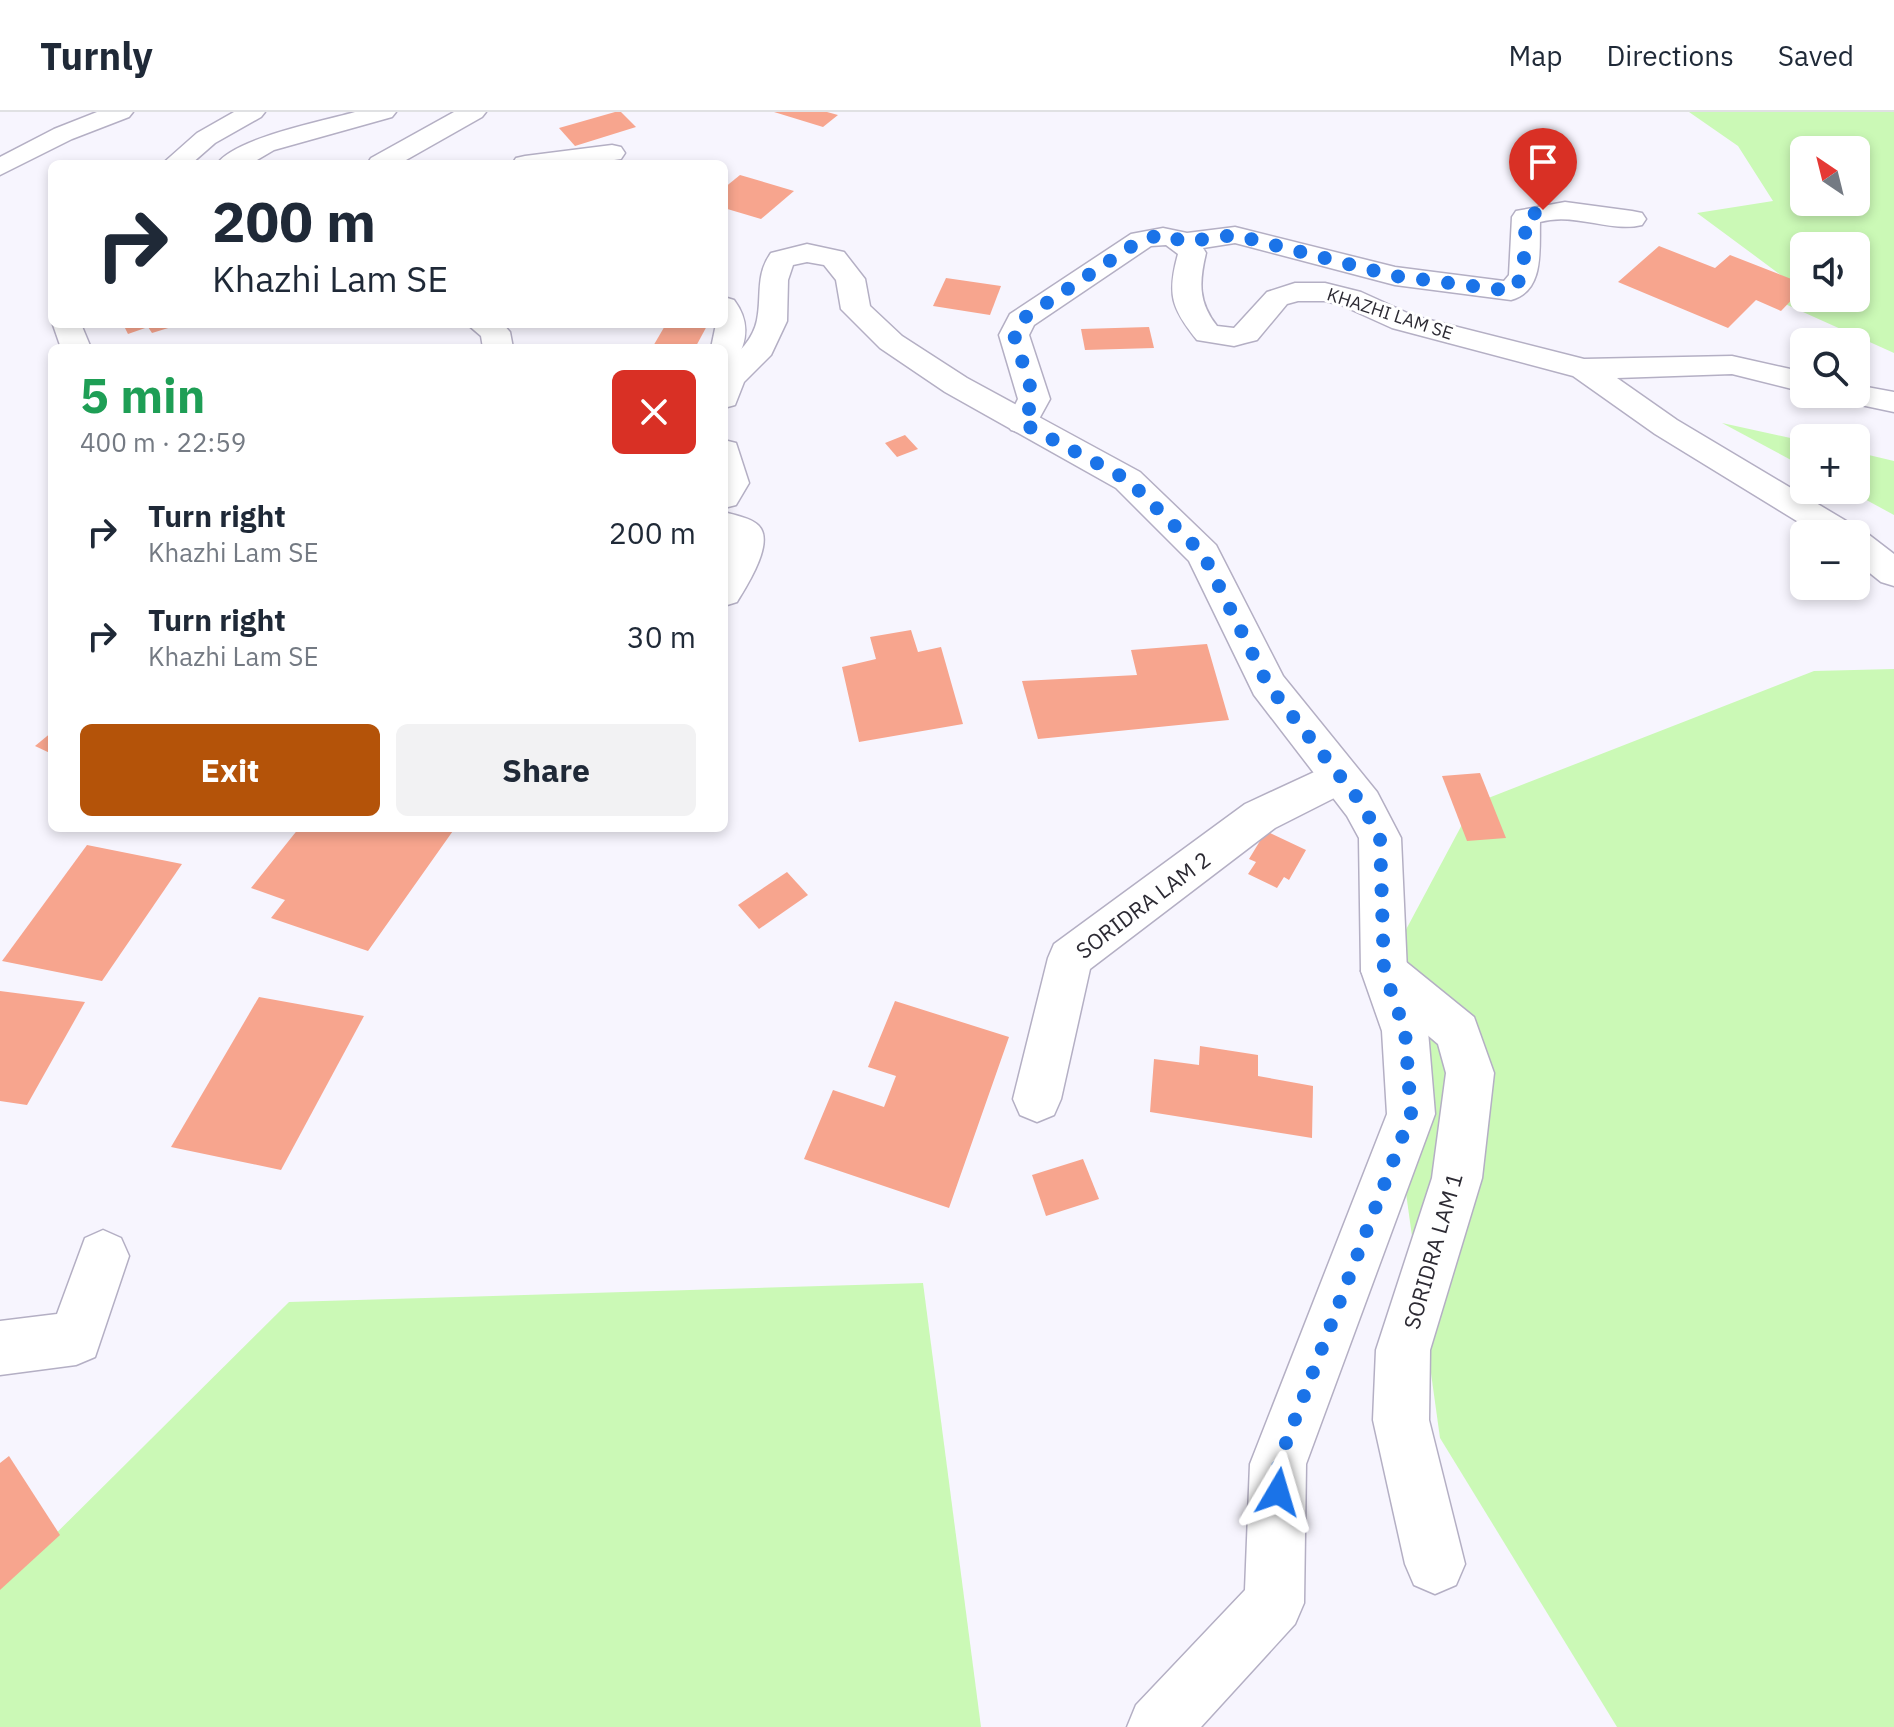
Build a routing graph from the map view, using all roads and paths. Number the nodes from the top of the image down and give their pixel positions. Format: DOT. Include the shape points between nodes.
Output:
graph roads {
  1 [pos="120,112"];
  2 [pos="252,112"];
  3 [pos="383,112"];
  4 [pos="473,112"];
  5 [pos="612,153"];
  6 [pos="180,160"];
  7 [pos="237,160"];
  8 [pos="387,160"];
  9 [pos="557,160"];
  10 [pos="0,167"];
  11 [pos="1632,219"];
  12 [pos="1184,242"];
  13 [pos="728,311"];
  14 [pos="728,344"];
  15 [pos="1584,369"];
  16 [pos="1790,379"];
  17 [pos="728,383"];
  18 [pos="1870,397"];
  19 [pos="1894,402"];
  20 [pos="1022,423"];
  21 [pos="728,467"];
  22 [pos="728,490"];
  23 [pos="1821,520"];
  24 [pos="728,526"];
  25 [pos="1870,554"];
  26 [pos="1894,573"];
  27 [pos="728,586"];
  28 [pos="1338,777"];
  29 [pos="1384,971"];
  30 [pos="1037,1099"];
  31 [pos="103,1256"];
  32 [pos="0,1348"];
  33 [pos="1435,1564"];
  34 [pos="1158,1727"];
  1 -- 10 [label="street"];
  2 -- 6 [label="street"];
  3 -- 7 [label="street" via="265,145"];
  4 -- 8 [label="street"];
  5 -- 9 [label="street"];
  11 -- 12 [label="street" via="1543,210 1526,217 1523,276 1511,291 1395,276 1235,235"];
  12 -- 15 [label="street, KHAZHI LAM SE" via="1192,253 1184,285 1188,310 1208,334 1246,334 1277,298 1325,292 1403,322"];
  12 -- 20 [label="street" via="1164,234 1141,240 1021,320 1014,335 1034,399"];
  13 -- 14 [label="street"];
  15 -- 16 [label="street" via="1732,365"];
  15 -- 23 [label="street, KHAZHI LAM SE" via="1666,427"];
  17 -- 20 [label="street" via="760,348 772,321 773,280 781,259 807,253 834,258 850,279 856,309 891,342"];
  18 -- 19 [label="street"];
  20 -- 28 [label="street" via="1128,480 1203,554 1268,685"];
  21 -- 22 [label="street"];
  24 -- 27 [label="street" via="746,533 743,559"];
  25 -- 26 [label="street"];
  28 -- 29 [label="street" via="1362,804 1380,838"];
  28 -- 30 [label="street, SORIDRA LAM 2" via="1260,816 1070,958"];
  29 -- 33 [label="street, SORIDRA LAM 1" via="1458,1032 1470,1073 1457,1178 1403,1350 1401,1420"];
  29 -- 34 [label="street" via="1405,1031 1411,1114 1278,1464 1274,1603"];
  31 -- 32 [label="street" via="76,1338"];
}
